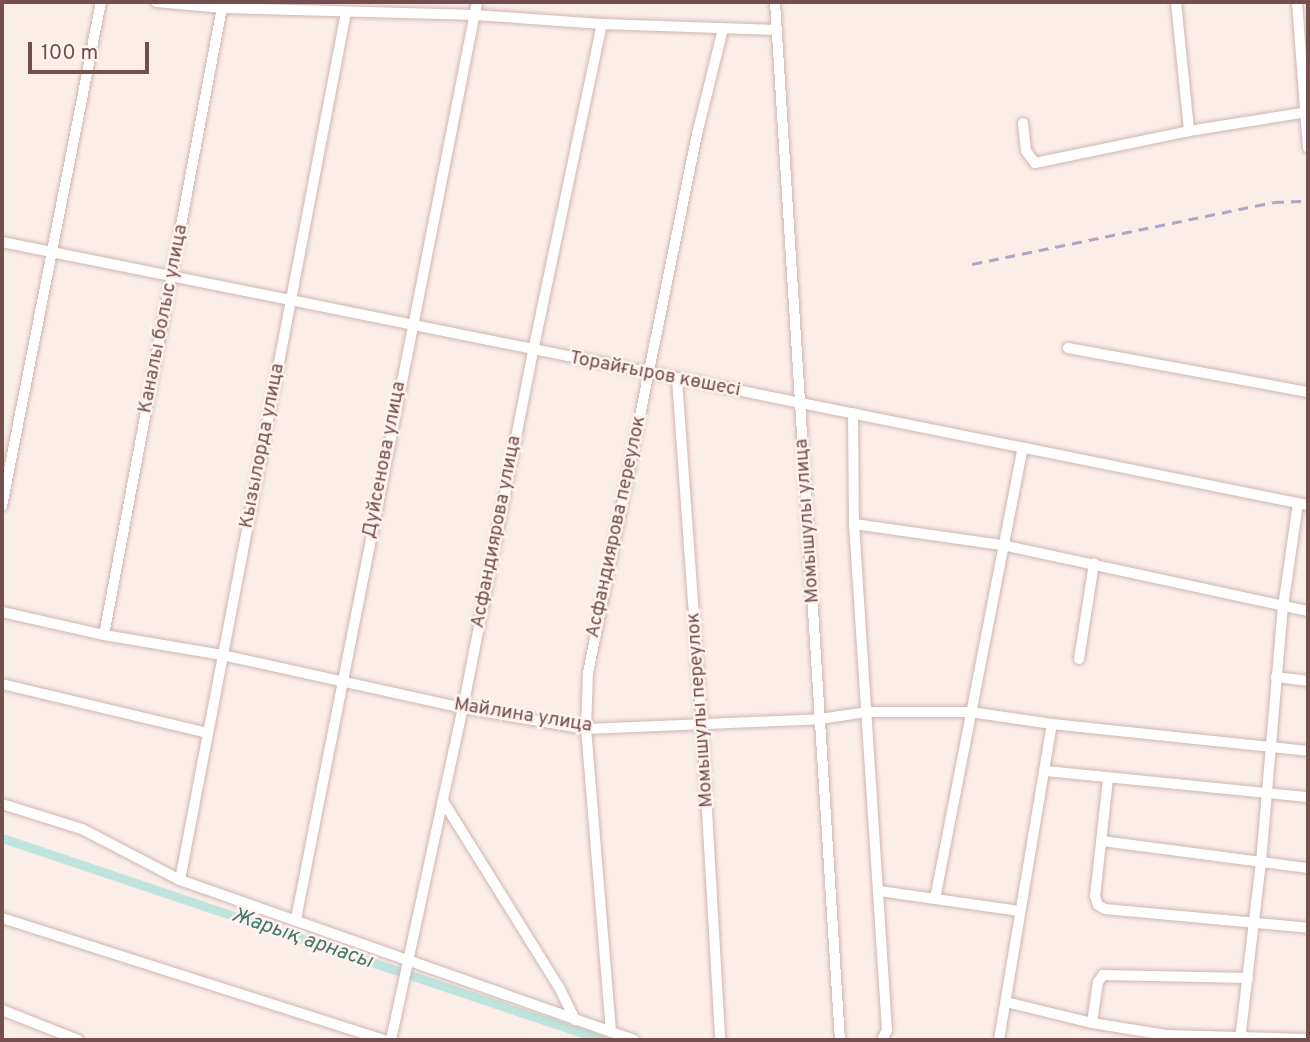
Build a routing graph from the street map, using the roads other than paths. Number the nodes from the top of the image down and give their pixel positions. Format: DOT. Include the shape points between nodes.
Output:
graph roads {
  1 [pos="101,2"];
  2 [pos="156,2"];
  3 [pos="477,2"];
  4 [pos="775,2"];
  5 [pos="1176,2"];
  6 [pos="1297,2"];
  7 [pos="223,5"];
  8 [pos="346,12"];
  9 [pos="476,15"];
  10 [pos="602,24"];
  11 [pos="723,29"];
  12 [pos="777,30"];
  13 [pos="1307,112"];
  14 [pos="1023,123"];
  15 [pos="1189,131"];
  16 [pos="1308,148"];
  17 [pos="2,242"];
  18 [pos="54,253"];
  19 [pos="172,277"];
  20 [pos="292,302"];
  21 [pos="411,327"];
  22 [pos="1068,348"];
  23 [pos="533,351"];
  24 [pos="650,374"];
  25 [pos="677,379"];
  26 [pos="1308,393"];
  27 [pos="801,404"];
  28 [pos="853,412"];
  29 [pos="1023,448"];
  30 [pos="1303,504"];
  31 [pos="2,506"];
  32 [pos="854,524"];
  33 [pos="1002,545"];
  34 [pos="1094,563"];
  35 [pos="1283,607"];
  36 [pos="1308,611"];
  37 [pos="2,612"];
  38 [pos="104,635"];
  39 [pos="222,655"];
  40 [pos="1079,659"];
  41 [pos="1276,677"];
  42 [pos="1308,681"];
  43 [pos="342,682"];
  44 [pos="2,684"];
  45 [pos="463,708"];
  46 [pos="867,712"];
  47 [pos="971,712"];
  48 [pos="820,719"];
  49 [pos="702,724"];
  50 [pos="1052,724"];
  51 [pos="586,729"];
  52 [pos="207,733"];
  53 [pos="1270,747"];
  54 [pos="1308,751"];
  55 [pos="1046,771"];
  56 [pos="1108,779"];
  57 [pos="1265,792"];
  58 [pos="1308,797"];
  59 [pos="443,801"];
  60 [pos="2,804"];
  61 [pos="1101,841"];
  62 [pos="1261,862"];
  63 [pos="1308,868"];
  64 [pos="180,880"];
  65 [pos="879,891"];
  66 [pos="935,899"];
  67 [pos="1020,911"];
  68 [pos="2,918"];
  69 [pos="296,919"];
  70 [pos="1254,922"];
  71 [pos="1308,928"];
  72 [pos="409,964"];
  73 [pos="1248,978"];
  74 [pos="1006,1002"];
  75 [pos="2,1010"];
  76 [pos="575,1020"];
  77 [pos="1092,1023"];
  78 [pos="611,1032"];
  79 [pos="390,1038"];
  80 [pos="1308,1039"];
  81 [pos="78,1040"];
  82 [pos="634,1040"];
  83 [pos="720,1040"];
  84 [pos="840,1040"];
  85 [pos="882,1040"];
  86 [pos="999,1040"];
  87 [pos="1240,1040"];
  1 -- 18 [label="street"];
  2 -- 7 [label="street"];
  3 -- 9 [label="street, Дуйсенова улица"];
  4 -- 12 [label="street, Момышулы улица"];
  5 -- 15 [label="street"];
  6 -- 13 [label="street"];
  7 -- 8 [label="street"];
  7 -- 19 [label="street, Каналы болыс улица"];
  8 -- 9 [label="street"];
  8 -- 20 [label="street, Кызылорда улица"];
  9 -- 10 [label="street"];
  9 -- 21 [label="street, Дуйсенова улица"];
  10 -- 11 [label="street"];
  10 -- 23 [label="street, Асфандиярова улица"];
  11 -- 12 [label="street"];
  11 -- 24 [label="street, Асфандиярова переулок" via="697,134"];
  12 -- 27 [label="street, Момышулы улица"];
  13 -- 15 [label="street"];
  13 -- 16 [label="street"];
  14 -- 15 [label="street" via="1026,151 1035,163"];
  17 -- 18 [label="street, Торайғыров көшесі"];
  18 -- 19 [label="street, Торайғыров көшесі"];
  18 -- 31 [label="street"];
  19 -- 20 [label="street, Торайғыров көшесі"];
  19 -- 38 [label="street, Каналы болыс улица"];
  20 -- 21 [label="street, Торайғыров көшесі"];
  20 -- 39 [label="street, Кызылорда улица"];
  21 -- 23 [label="street, Торайғыров көшесі"];
  21 -- 43 [label="street, Дуйсенова улица"];
  22 -- 26 [label="street"];
  23 -- 24 [label="street, Торайғыров көшесі"];
  23 -- 45 [label="street, Асфандиярова улица"];
  24 -- 25 [label="street, Торайғыров көшесі"];
  24 -- 51 [label="street, Асфандиярова переулок" via="599,605 588,673"];
  25 -- 27 [label="street, Торайғыров көшесі"];
  25 -- 49 [label="street, Момышулы переулок"];
  27 -- 28 [label="street, Торайғыров көшесі"];
  27 -- 48 [label="street, Момышулы улица"];
  28 -- 29 [label="street, Торайғыров көшесі"];
  28 -- 32 [label="street"];
  29 -- 30 [label="street, Торайғыров көшесі"];
  29 -- 33 [label="street"];
  30 -- 35 [label="street"];
  32 -- 33 [label="street"];
  32 -- 46 [label="street"];
  33 -- 34 [label="street"];
  33 -- 47 [label="street"];
  34 -- 35 [label="street"];
  34 -- 40 [label="street"];
  35 -- 36 [label="street"];
  35 -- 41 [label="street"];
  37 -- 38 [label="street, Майлина улица"];
  38 -- 39 [label="street, Майлина улица"];
  39 -- 43 [label="street, Майлина улица"];
  39 -- 52 [label="street, Кызылорда улица"];
  41 -- 42 [label="street"];
  41 -- 53 [label="street"];
  43 -- 45 [label="street, Майлина улица"];
  43 -- 69 [label="street, Дуйсенова улица"];
  44 -- 52 [label="street"];
  45 -- 51 [label="street, Майлина улица"];
  45 -- 59 [label="street, Асфандиярова улица"];
  46 -- 47 [label="street, Майлина улица"];
  46 -- 48 [label="street, Майлина улица"];
  46 -- 65 [label="street"];
  47 -- 50 [label="street, Майлина улица"];
  47 -- 66 [label="street"];
  48 -- 49 [label="street, Майлина улица"];
  48 -- 84 [label="street, Момышулы улица"];
  49 -- 51 [label="street, Майлина улица"];
  49 -- 83 [label="street, Момышулы переулок"];
  50 -- 53 [label="street, Майлина улица"];
  50 -- 55 [label="street"];
  51 -- 78 [label="street, Асфандиярова переулок"];
  52 -- 64 [label="street, Кызылорда улица"];
  53 -- 54 [label="street, Майлина улица"];
  53 -- 57 [label="street"];
  55 -- 56 [label="street"];
  55 -- 67 [label="street"];
  56 -- 57 [label="street"];
  56 -- 61 [label="street"];
  57 -- 58 [label="street"];
  57 -- 62 [label="street"];
  59 -- 72 [label="street, Асфандиярова улица"];
  59 -- 76 [label="street"];
  60 -- 64 [label="street" via="82,829"];
  61 -- 62 [label="street"];
  61 -- 70 [label="street" via="1096,897 1105,909"];
  62 -- 63 [label="street"];
  62 -- 70 [label="street"];
  64 -- 69 [label="street"];
  65 -- 66 [label="street"];
  65 -- 85 [label="street" via="887,1030"];
  66 -- 67 [label="street"];
  67 -- 74 [label="street"];
  68 -- 79 [label="street"];
  69 -- 72 [label="street"];
  70 -- 71 [label="street"];
  70 -- 73 [label="street"];
  72 -- 76 [label="street"];
  72 -- 79 [label="street, Асфандиярова улица"];
  73 -- 77 [label="street" via="1103,975"];
  73 -- 87 [label="street"];
  74 -- 77 [label="street"];
  74 -- 86 [label="street"];
  75 -- 81 [label="street"];
  76 -- 78 [label="street"];
  77 -- 87 [label="street"];
  78 -- 82 [label="street"];
  80 -- 87 [label="street"];
}
